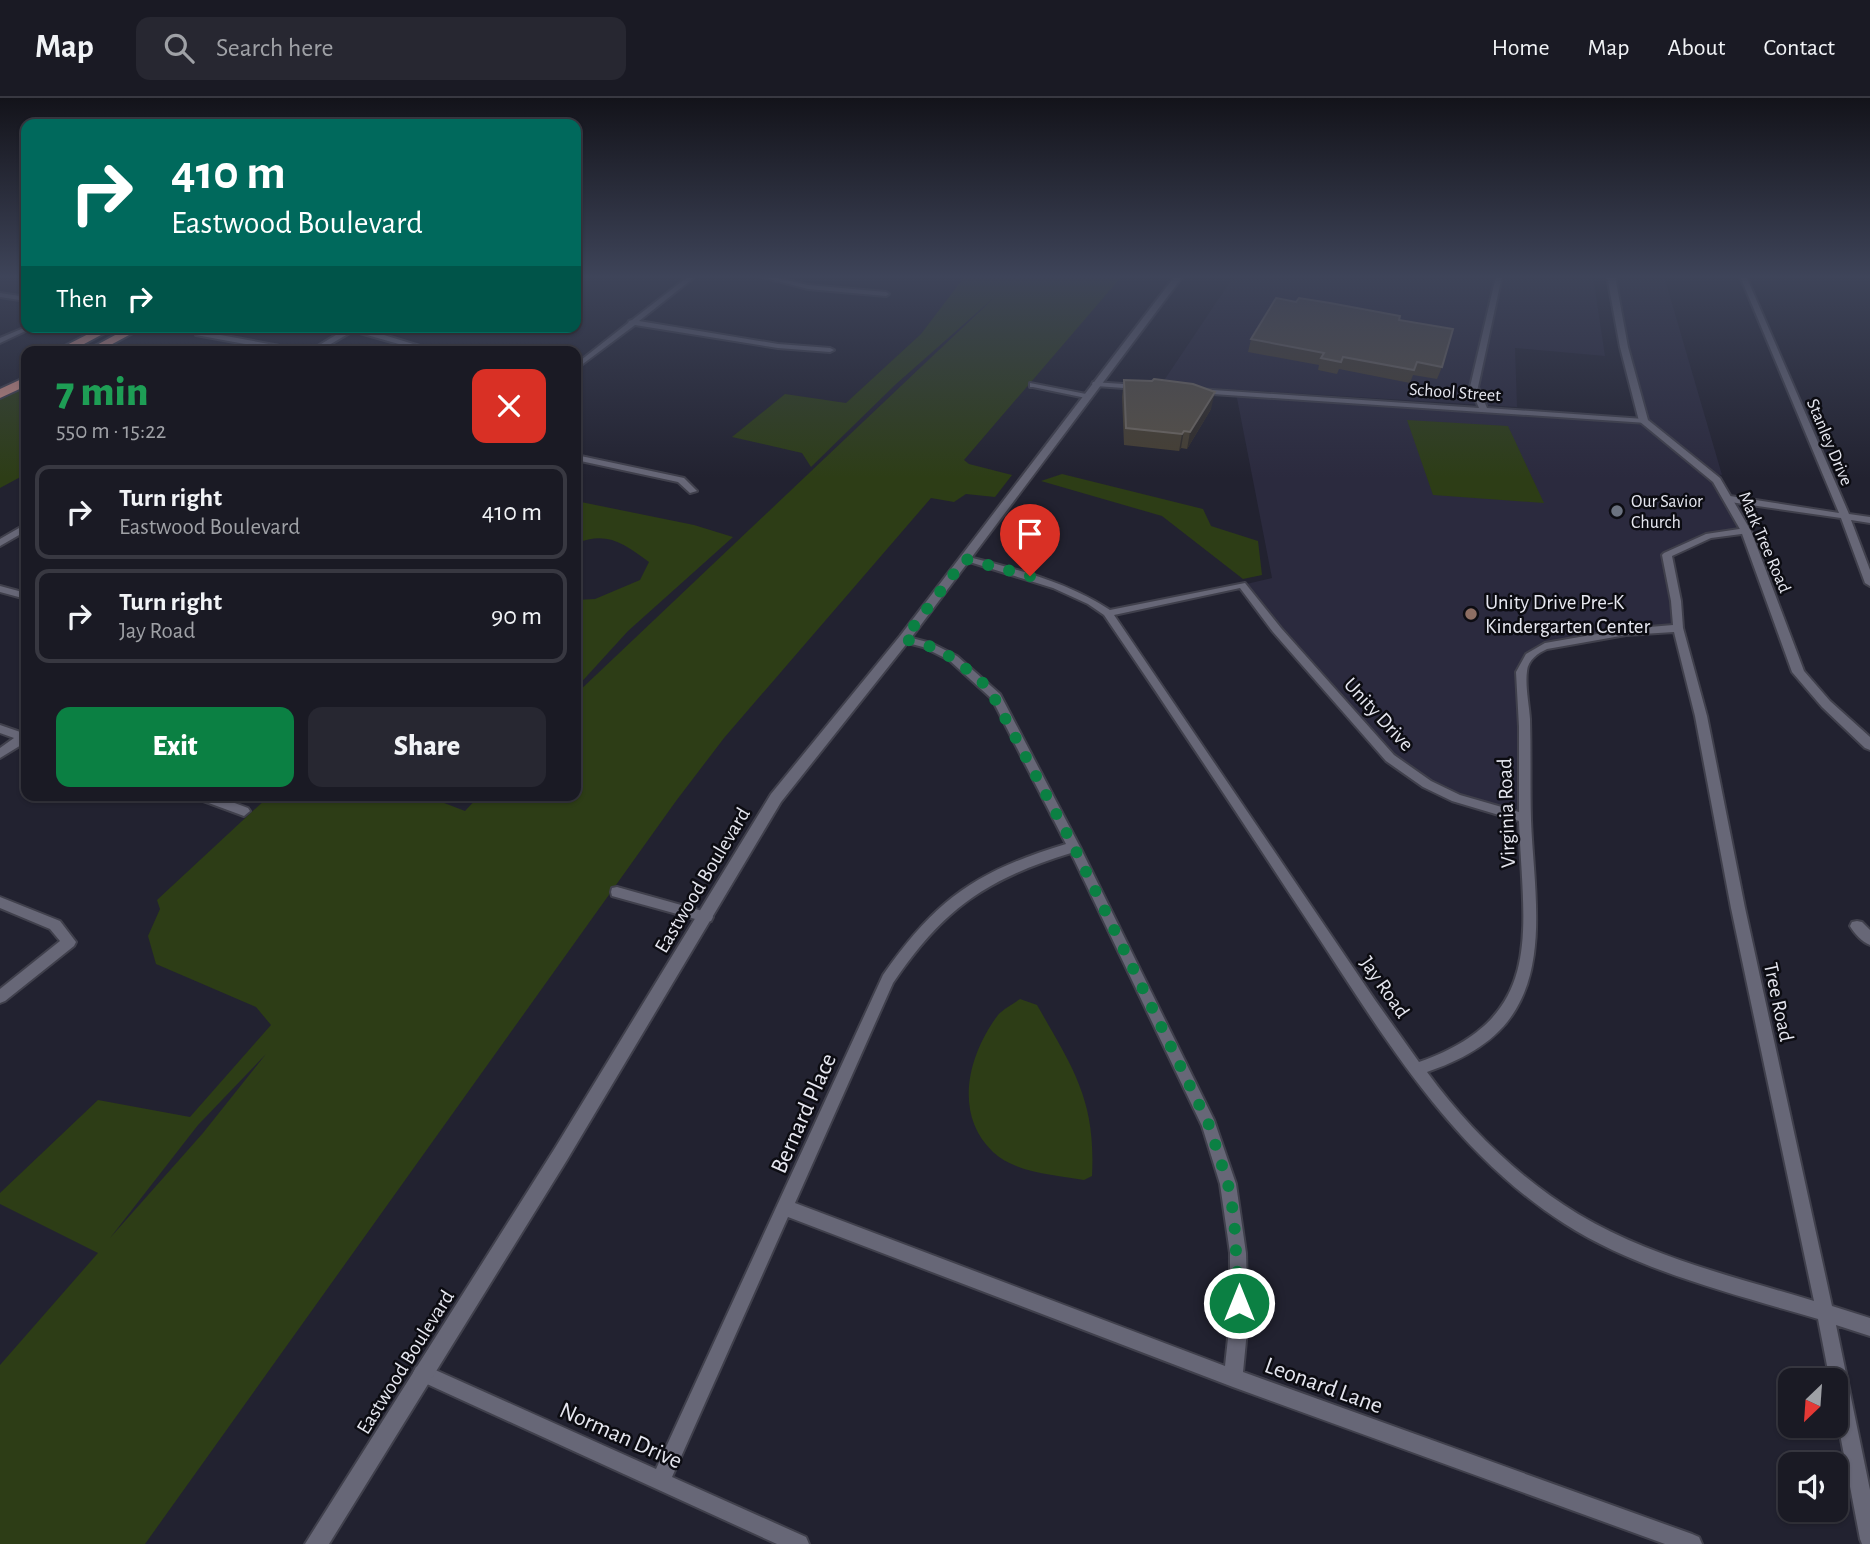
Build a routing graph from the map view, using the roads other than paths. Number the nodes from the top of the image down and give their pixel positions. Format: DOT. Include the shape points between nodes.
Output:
graph roads {
  1 [pos="605,343"];
  2 [pos="763,343"];
  3 [pos="1127,343"];
  4 [pos="1484,343"];
  5 [pos="1623,343"];
  6 [pos="1771,343"];
  7 [pos="830,350"];
  8 [pos="581,363"];
  9 [pos="21,369"];
  10 [pos="1,378"];
  11 [pos="21,384"];
  12 [pos="1033,385"];
  13 [pos="1147,387"];
  14 [pos="1091,390"];
  15 [pos="1185,390"];
  16 [pos="0,394"];
  17 [pos="1485,410"];
  18 [pos="1644,421"];
  19 [pos="581,458"];
  20 [pos="693,491"];
  21 [pos="1730,499"];
  22 [pos="1845,516"];
  23 [pos="1870,520"];
  24 [pos="21,530"];
  25 [pos="1746,531"];
  26 [pos="0,543"];
  27 [pos="965,559"];
  28 [pos="1870,583"];
  29 [pos="0,589"];
  30 [pos="21,595"];
  31 [pos="1108,613"];
  32 [pos="1678,628"];
  33 [pos="904,639"];
  34 [pos="0,730"];
  35 [pos="21,737"];
  36 [pos="21,741"];
  37 [pos="1870,744"];
  38 [pos="0,754"];
  39 [pos="216,801"];
  40 [pos="244,811"];
  41 [pos="1524,818"];
  42 [pos="1074,847"];
  43 [pos="617,892"];
  44 [pos="0,902"];
  45 [pos="706,917"];
  46 [pos="1857,926"];
  47 [pos="1870,939"];
  48 [pos="0,997"];
  49 [pos="1418,1069"];
  50 [pos="785,1208"];
  51 [pos="1825,1312"];
  52 [pos="1870,1327"];
  53 [pos="422,1373"];
  54 [pos="1233,1378"];
  55 [pos="661,1480"];
  56 [pos="1870,1539"];
  57 [pos="316,1544"];
  58 [pos="799,1544"];
  59 [pos="1692,1544"];
  1 -- 8 [label="street"];
  2 -- 7 [label="street"];
  3 -- 14 [label="street, Eastwood Boulevard"];
  4 -- 17 [label="street" via="1474,387"];
  5 -- 18 [label="street"];
  6 -- 22 [label="street, Stanley Drive"];
  9 -- 10 [label="highway"];
  11 -- 16 [label="highway"];
  12 -- 14 [label="street"];
  13 -- 14 [label="street"];
  14 -- 27 [label="street, Eastwood Boulevard"];
  15 -- 17 [label="street, School Street"];
  17 -- 18 [label="street, School Street"];
  18 -- 21 [label="street, Mark Tree Road" via="1717,480"];
  19 -- 20 [label="street" via="681,480"];
  21 -- 22 [label="street"];
  21 -- 25 [label="street, Mark Tree Road"];
  22 -- 23 [label="street"];
  22 -- 28 [label="street, Stanley Drive"];
  24 -- 26 [label="street"];
  25 -- 32 [label="street, Tree Road" via="1709,536 1667,555"];
  25 -- 37 [label="street, Mark Tree Road" via="1798,672"];
  27 -- 31 [label="street, Jay Road" via="1050,582"];
  27 -- 33 [label="street, Eastwood Boulevard"];
  29 -- 30 [label="street"];
  31 -- 41 [label="street, Unity Drive" via="1242,585 1390,758 1456,799"];
  31 -- 49 [label="street, Jay Road"];
  32 -- 41 [label="street, Virginia Road" via="1545,646 1524,662"];
  32 -- 51 [label="street, Tree Road" via="1701,716"];
  33 -- 42 [label="street" via="953,658 989,688"];
  33 -- 45 [label="street, Eastwood Boulevard" via="776,798"];
  34 -- 35 [label="street"];
  36 -- 38 [label="street"];
  39 -- 40 [label="street"];
  41 -- 49 [label="street, Virginia Road" via="1527,953 1519,990 1492,1030 1450,1058"];
  42 -- 50 [label="street, Bernard Place" via="982,881 943,909 906,950 888,979"];
  42 -- 54 [label="street" via="1209,1125 1228,1184 1240,1286"];
  43 -- 45 [label="street"];
  44 -- 48 [label="street" via="55,925 69,942"];
  45 -- 53 [label="street, Eastwood Boulevard"];
  46 -- 47 [label="street"];
  49 -- 51 [label="street, Jay Road" via="1474,1139 1534,1194 1574,1220 1651,1255"];
  50 -- 54 [label="street, Leonard Lane"];
  50 -- 55 [label="street, Bernard Place"];
  51 -- 52 [label="street, Jay Road"];
  51 -- 56 [label="street, Tree Road"];
  53 -- 55 [label="street, Norman Drive"];
  53 -- 57 [label="street, Eastwood Boulevard"];
  54 -- 59 [label="street, Leonard Lane"];
  55 -- 58 [label="street, Norman Drive"];
}
